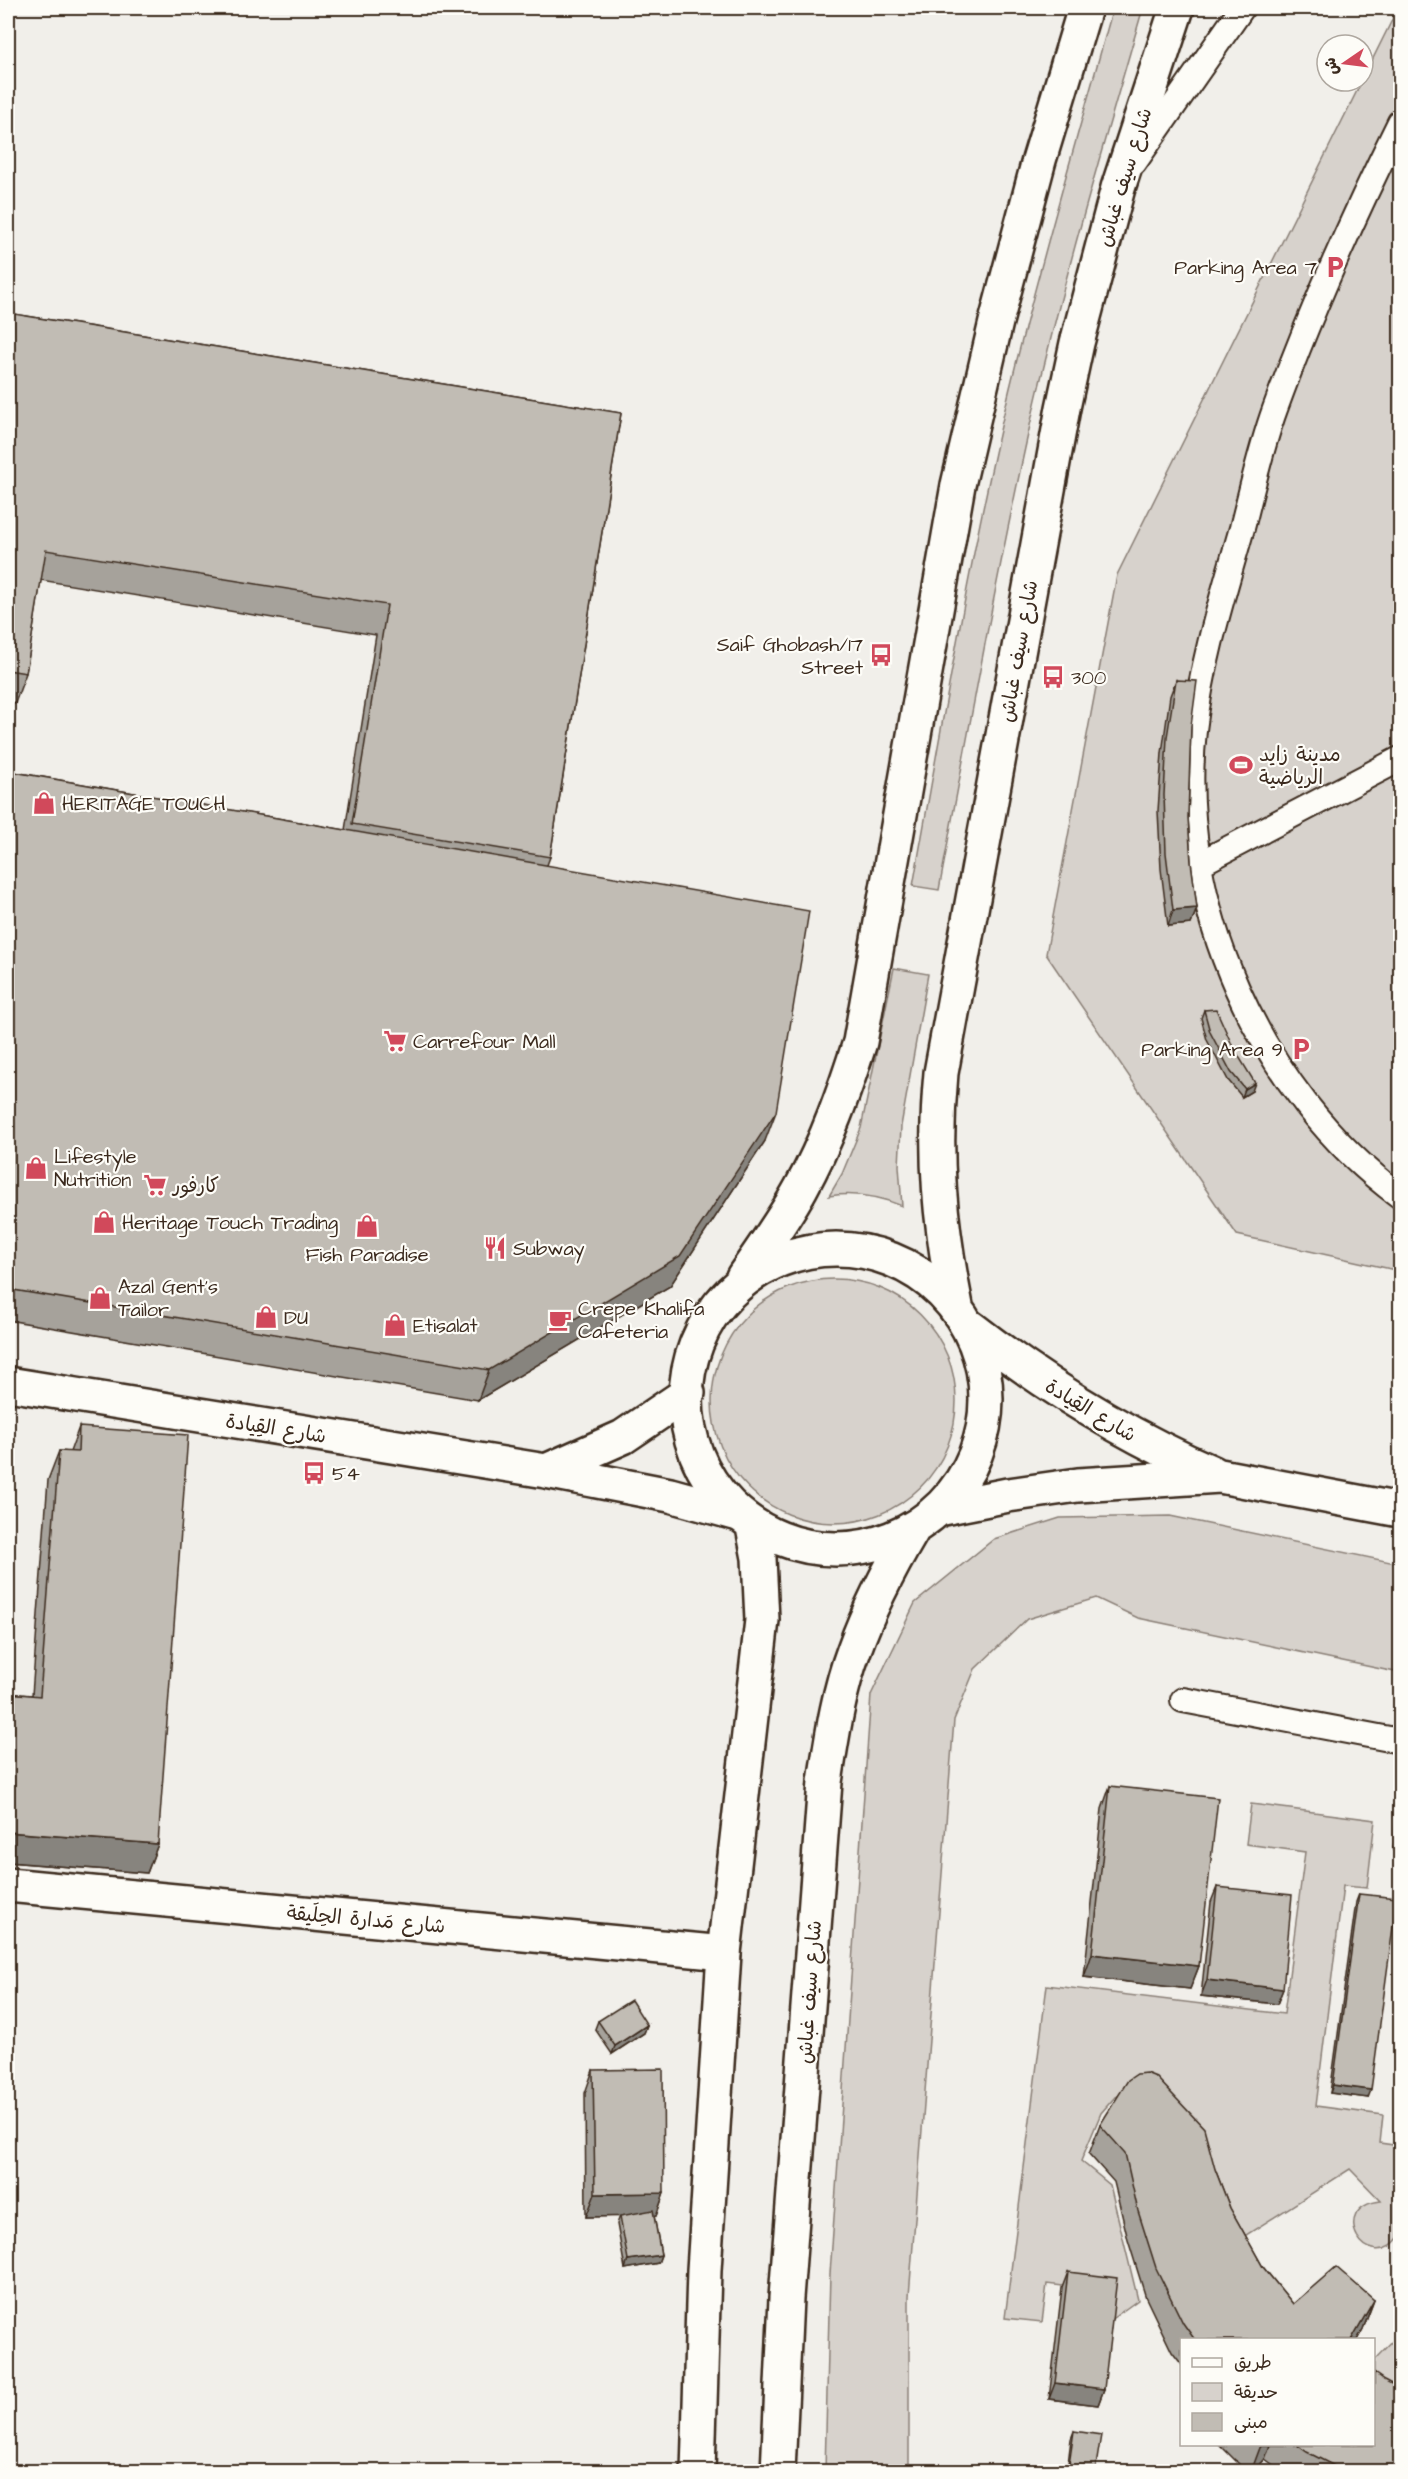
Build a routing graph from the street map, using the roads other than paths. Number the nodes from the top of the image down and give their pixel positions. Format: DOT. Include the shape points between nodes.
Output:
graph roads {
  1 [pos="1085,8"];
  2 [pos="1177,8"];
  3 [pos="1242,8"];
  4 [pos="1401,122"];
  5 [pos="1118,188"];
  6 [pos="1401,759"];
  7 [pos="1199,864"];
  8 [pos="1401,1196"];
  9 [pos="743,1277"];
  10 [pos="963,1317"];
  11 [pos="8,1384"];
  12 [pos="688,1393"];
  13 [pos="546,1471"];
  14 [pos="1221,1476"];
  15 [pos="938,1509"];
  16 [pos="1401,1510"];
  17 [pos="744,1520"];
  18 [pos="912,1529"];
  19 [pos="1183,1700"];
  20 [pos="1401,1741"];
  21 [pos="8,1885"];
  22 [pos="724,1953"];
  23 [pos="698,2472"];
  24 [pos="778,2472"];
  1 -- 9 [label="street" via="1011,264 958,485 860,1042 844,1092 806,1179"];
  2 -- 5 [label="street, شارع سيف غباش"];
  3 -- 5 [label="lane"];
  4 -- 7 [label="lane" via="1352,219 1274,411 1203,667 1194,732 1192,798"];
  5 -- 10 [label="street, شارع سيف غباش" via="1064,408 941,1073 938,1190 942,1228"];
  6 -- 7 [label="lane"];
  7 -- 8 [label="lane" via="1216,935 1243,1004 1280,1068 1324,1126 1376,1178"];
  9 -- 10 [label="street, شارع القِيادة" via="772,1260 804,1250 872,1252 904,1264 932,1282"];
  9 -- 12 [label="street" via="720,1300 703,1328 692,1360"];
  10 -- 14 [label="street, شارع القِيادة" via="1016,1364 1115,1426"];
  10 -- 15 [label="street, شارع سيف غباش" via="983,1365 987,1404 980,1443 963,1479"];
  11 -- 13 [label="street, شارع القِيادة"];
  12 -- 13 [label="street" via="623,1437"];
  12 -- 17 [label="street" via="689,1425 699,1458 714,1487"];
  13 -- 17 [label="street, شارع القِيادة" via="670,1495"];
  14 -- 15 [label="street, شارع القِيادة" via="1078,1485"];
  14 -- 16 [label="street, شارع القِيادة"];
  15 -- 18 [label="street"];
  17 -- 18 [label="street, شارع القِيادة" via="778,1539 805,1548 833,1550 860,1549"];
  17 -- 22 [label="street" via="759,1558 762,1620"];
  18 -- 24 [label="street, شارع سيف غباش" via="853,1650 825,1782 786,2298"];
  19 -- 20 [label="lane"];
  21 -- 22 [label="street, شارع مَدارة الحِلَيقة"];
  22 -- 23 [label="street" via="704,2270"];
}
